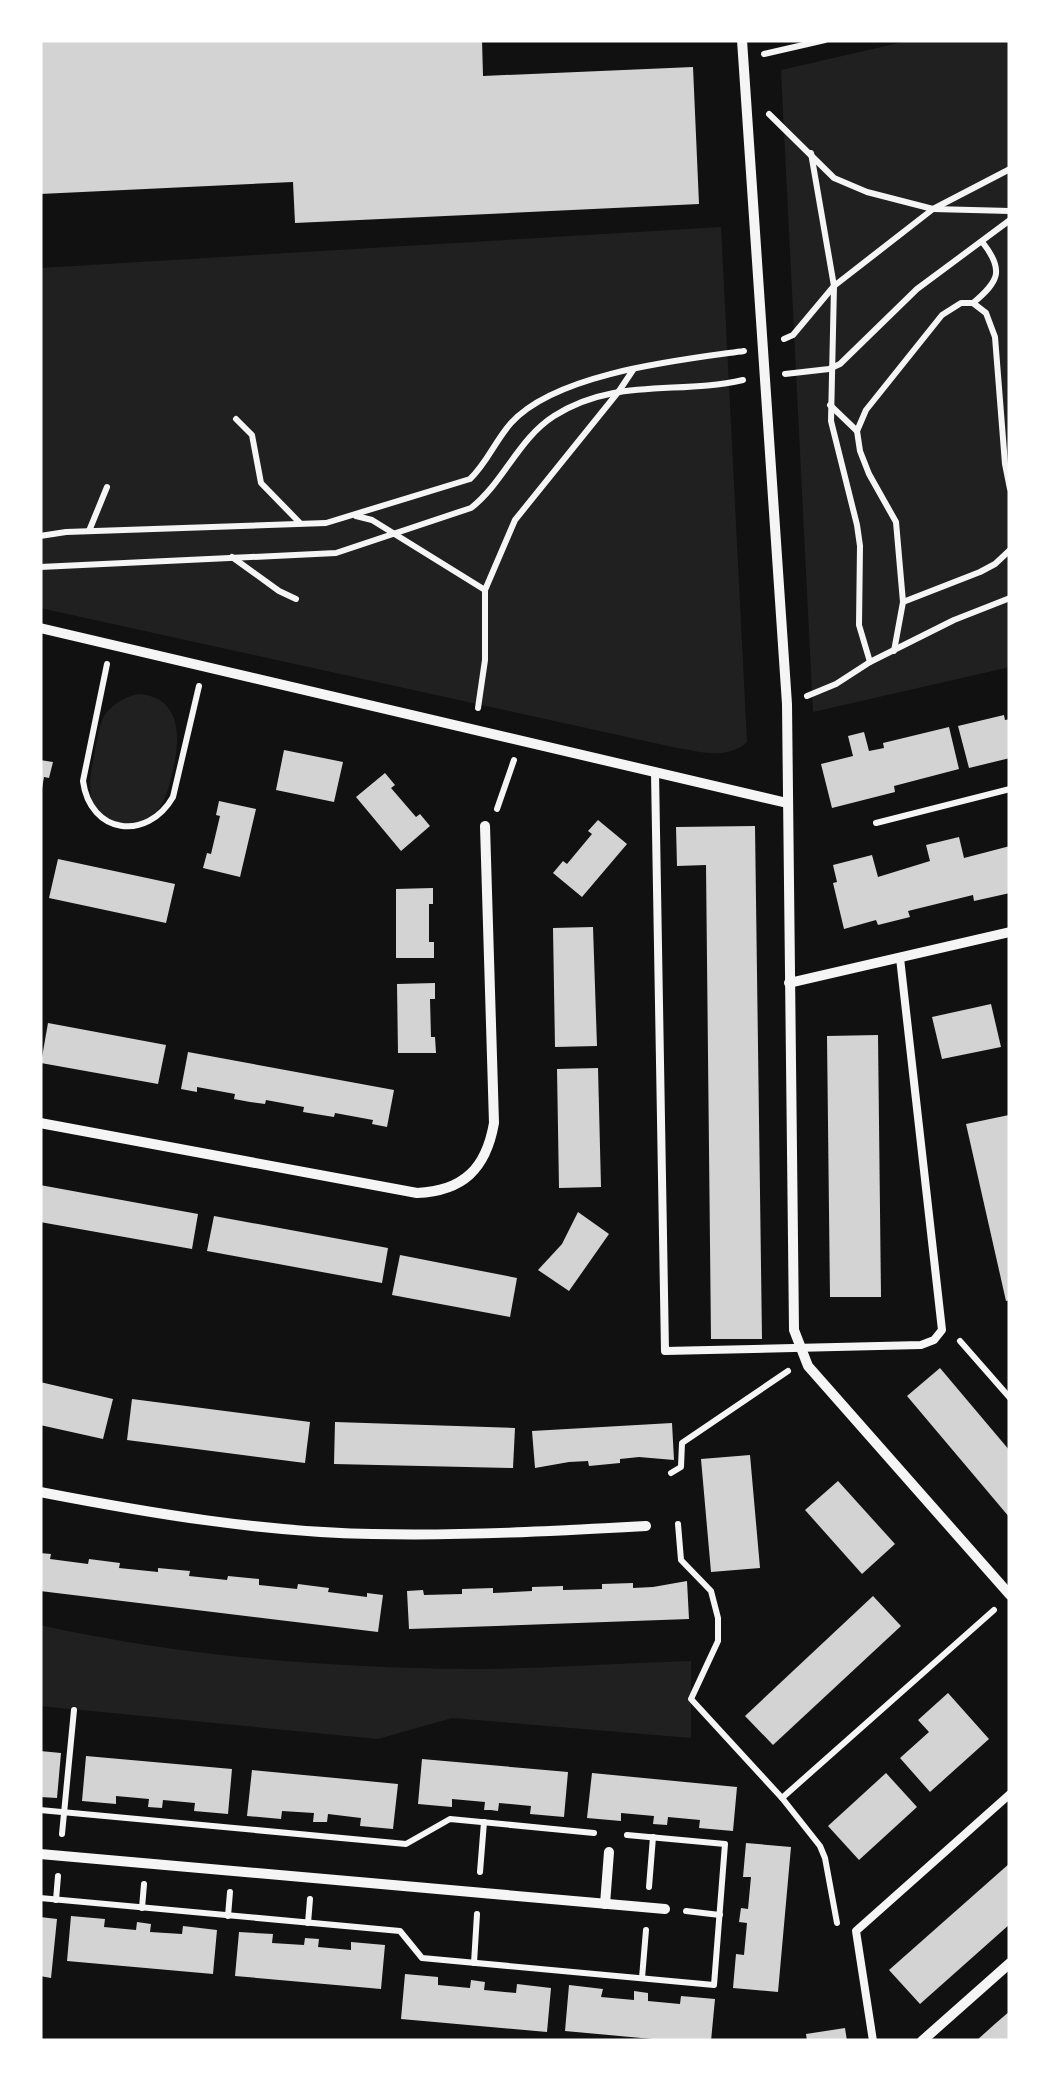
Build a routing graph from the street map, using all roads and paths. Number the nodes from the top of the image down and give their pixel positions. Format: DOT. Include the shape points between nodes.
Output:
graph roads {
  1 [pos="742,40"];
  2 [pos="825,40"];
  3 [pos="744,59"];
  4 [pos="746,92"];
  5 [pos="811,153"];
  6 [pos="1010,169"];
  7 [pos="933,209"];
  8 [pos="1010,211"];
  9 [pos="1010,220"];
  10 [pos="983,242"];
  11 [pos="834,286"];
  12 [pos="973,304"];
  13 [pos="765,347"];
  14 [pos="830,369"];
  15 [pos="632,370"];
  16 [pos="766,374"];
  17 [pos="619,391"];
  18 [pos="830,405"];
  19 [pos="236,419"];
  20 [pos="857,431"];
  21 [pos="107,487"];
  22 [pos="1010,489"];
  23 [pos="355,516"];
  24 [pos="301,524"];
  25 [pos="88,531"];
  26 [pos="394,534"];
  27 [pos="40,536"];
  28 [pos="1010,550"];
  29 [pos="232,557"];
  30 [pos="40,567"];
  31 [pos="485,590"];
  32 [pos="296,598"];
  33 [pos="1010,598"];
  34 [pos="903,602"];
  35 [pos="40,628"];
  36 [pos="111,643"];
  37 [pos="894,652"];
  38 [pos="870,662"];
  39 [pos="204,666"];
  40 [pos="787,704"];
  41 [pos="475,732"];
  42 [pos="520,742"];
  43 [pos="655,773"];
  44 [pos="1010,789"];
  45 [pos="787,803"];
  46 [pos="876,823"];
  47 [pos="484,826"];
  48 [pos="1008,932"];
  49 [pos="1010,946"];
  50 [pos="900,958"];
  51 [pos="790,983"];
  52 [pos="40,1122"];
  53 [pos="942,1330"];
  54 [pos="802,1355"];
  55 [pos="1010,1398"];
  56 [pos="672,1473"];
  57 [pos="40,1492"];
  58 [pos="678,1524"];
  59 [pos="646,1526"];
  60 [pos="1010,1595"];
  61 [pos="996,1608"];
  62 [pos="74,1710"];
  63 [pos="1010,1794"];
  64 [pos="782,1798"];
  65 [pos="64,1811"];
  66 [pos="608,1852"];
  67 [pos="40,1854"];
  68 [pos="605,1904"];
  69 [pos="665,1909"];
  70 [pos="720,1914"];
  71 [pos="856,1931"];
  72 [pos="1010,1963"];
  73 [pos="873,2041"];
  74 [pos="922,2041"];
  1 -- 3 [label="street"];
  2 -- 3 [label="path"];
  3 -- 4 [label="street"];
  4 -- 5 [label="path"];
  4 -- 13 [label="street"];
  5 -- 7 [label="path" via="834,178"];
  5 -- 11 [label="path"];
  6 -- 7 [label="path"];
  7 -- 8 [label="path"];
  7 -- 11 [label="path"];
  9 -- 10 [label="path"];
  10 -- 12 [label="path" via="996,278"];
  10 -- 14 [label="path" via="917,288"];
  11 -- 13 [label="path" via="793,335"];
  11 -- 14 [label="path"];
  12 -- 20 [label="path" via="942,314 866,410"];
  12 -- 22 [label="path" via="986,313 996,336"];
  13 -- 15 [label="path"];
  13 -- 16 [label="street"];
  14 -- 16 [label="path"];
  14 -- 18 [label="path"];
  15 -- 17 [label="path"];
  15 -- 23 [label="path" via="561,391 529,409 470,479"];
  16 -- 17 [label="path" via="714,387"];
  16 -- 40 [label="street"];
  17 -- 26 [label="path" via="554,416 471,508"];
  17 -- 31 [label="path" via="515,520"];
  18 -- 20 [label="path"];
  18 -- 38 [label="path" via="857,525 859,625"];
  19 -- 24 [label="path" via="252,434 261,483"];
  20 -- 34 [label="path" via="869,474 896,522"];
  21 -- 25 [label="path"];
  23 -- 24 [label="path"];
  23 -- 26 [label="path"];
  24 -- 25 [label="path"];
  25 -- 27 [label="path"];
  26 -- 29 [label="path" via="336,553"];
  26 -- 31 [label="path"];
  28 -- 34 [label="path" via="980,572"];
  29 -- 30 [label="path"];
  29 -- 32 [label="path"];
  31 -- 41 [label="path"];
  33 -- 37 [label="path"];
  34 -- 37 [label="path"];
  35 -- 36 [label="street"];
  36 -- 39 [label="street"];
  36 -- 39 [label="path" via="83,780 91,807 117,825 153,821 173,797"];
  37 -- 38 [label="path"];
  38 -- 40 [label="path"];
  39 -- 41 [label="street"];
  40 -- 45 [label="street"];
  41 -- 42 [label="street"];
  42 -- 43 [label="street"];
  42 -- 47 [label="path" via="496,813"];
  43 -- 45 [label="street"];
  43 -- 54 [label="lane" via="666,1351"];
  44 -- 46 [label="path"];
  45 -- 51 [label="street"];
  47 -- 52 [label="street" via="494,1123 482,1159 456,1186 417,1194"];
  48 -- 49 [label="street"];
  48 -- 50 [label="street"];
  50 -- 51 [label="street"];
  50 -- 53 [label="lane"];
  51 -- 54 [label="street" via="794,1330"];
  53 -- 54 [label="lane" via="921,1345"];
  53 -- 55 [label="path"];
  54 -- 56 [label="path" via="682,1443 681,1467"];
  54 -- 60 [label="street"];
  57 -- 59 [label="street" via="261,1527 369,1534"];
  58 -- 64 [label="path" via="681,1560 711,1591 718,1618 718,1641 691,1699"];
  61 -- 64 [label="path"];
  62 -- 65 [label="path"];
  63 -- 71 [label="lane"];
  64 -- 71 [label="path" via="820,1846 836,1922"];
  66 -- 68 [label="street"];
  67 -- 68 [label="street"];
  68 -- 69 [label="street"];
  69 -- 70 [label="path"];
  71 -- 73 [label="lane"];
  72 -- 74 [label="street"];
}
